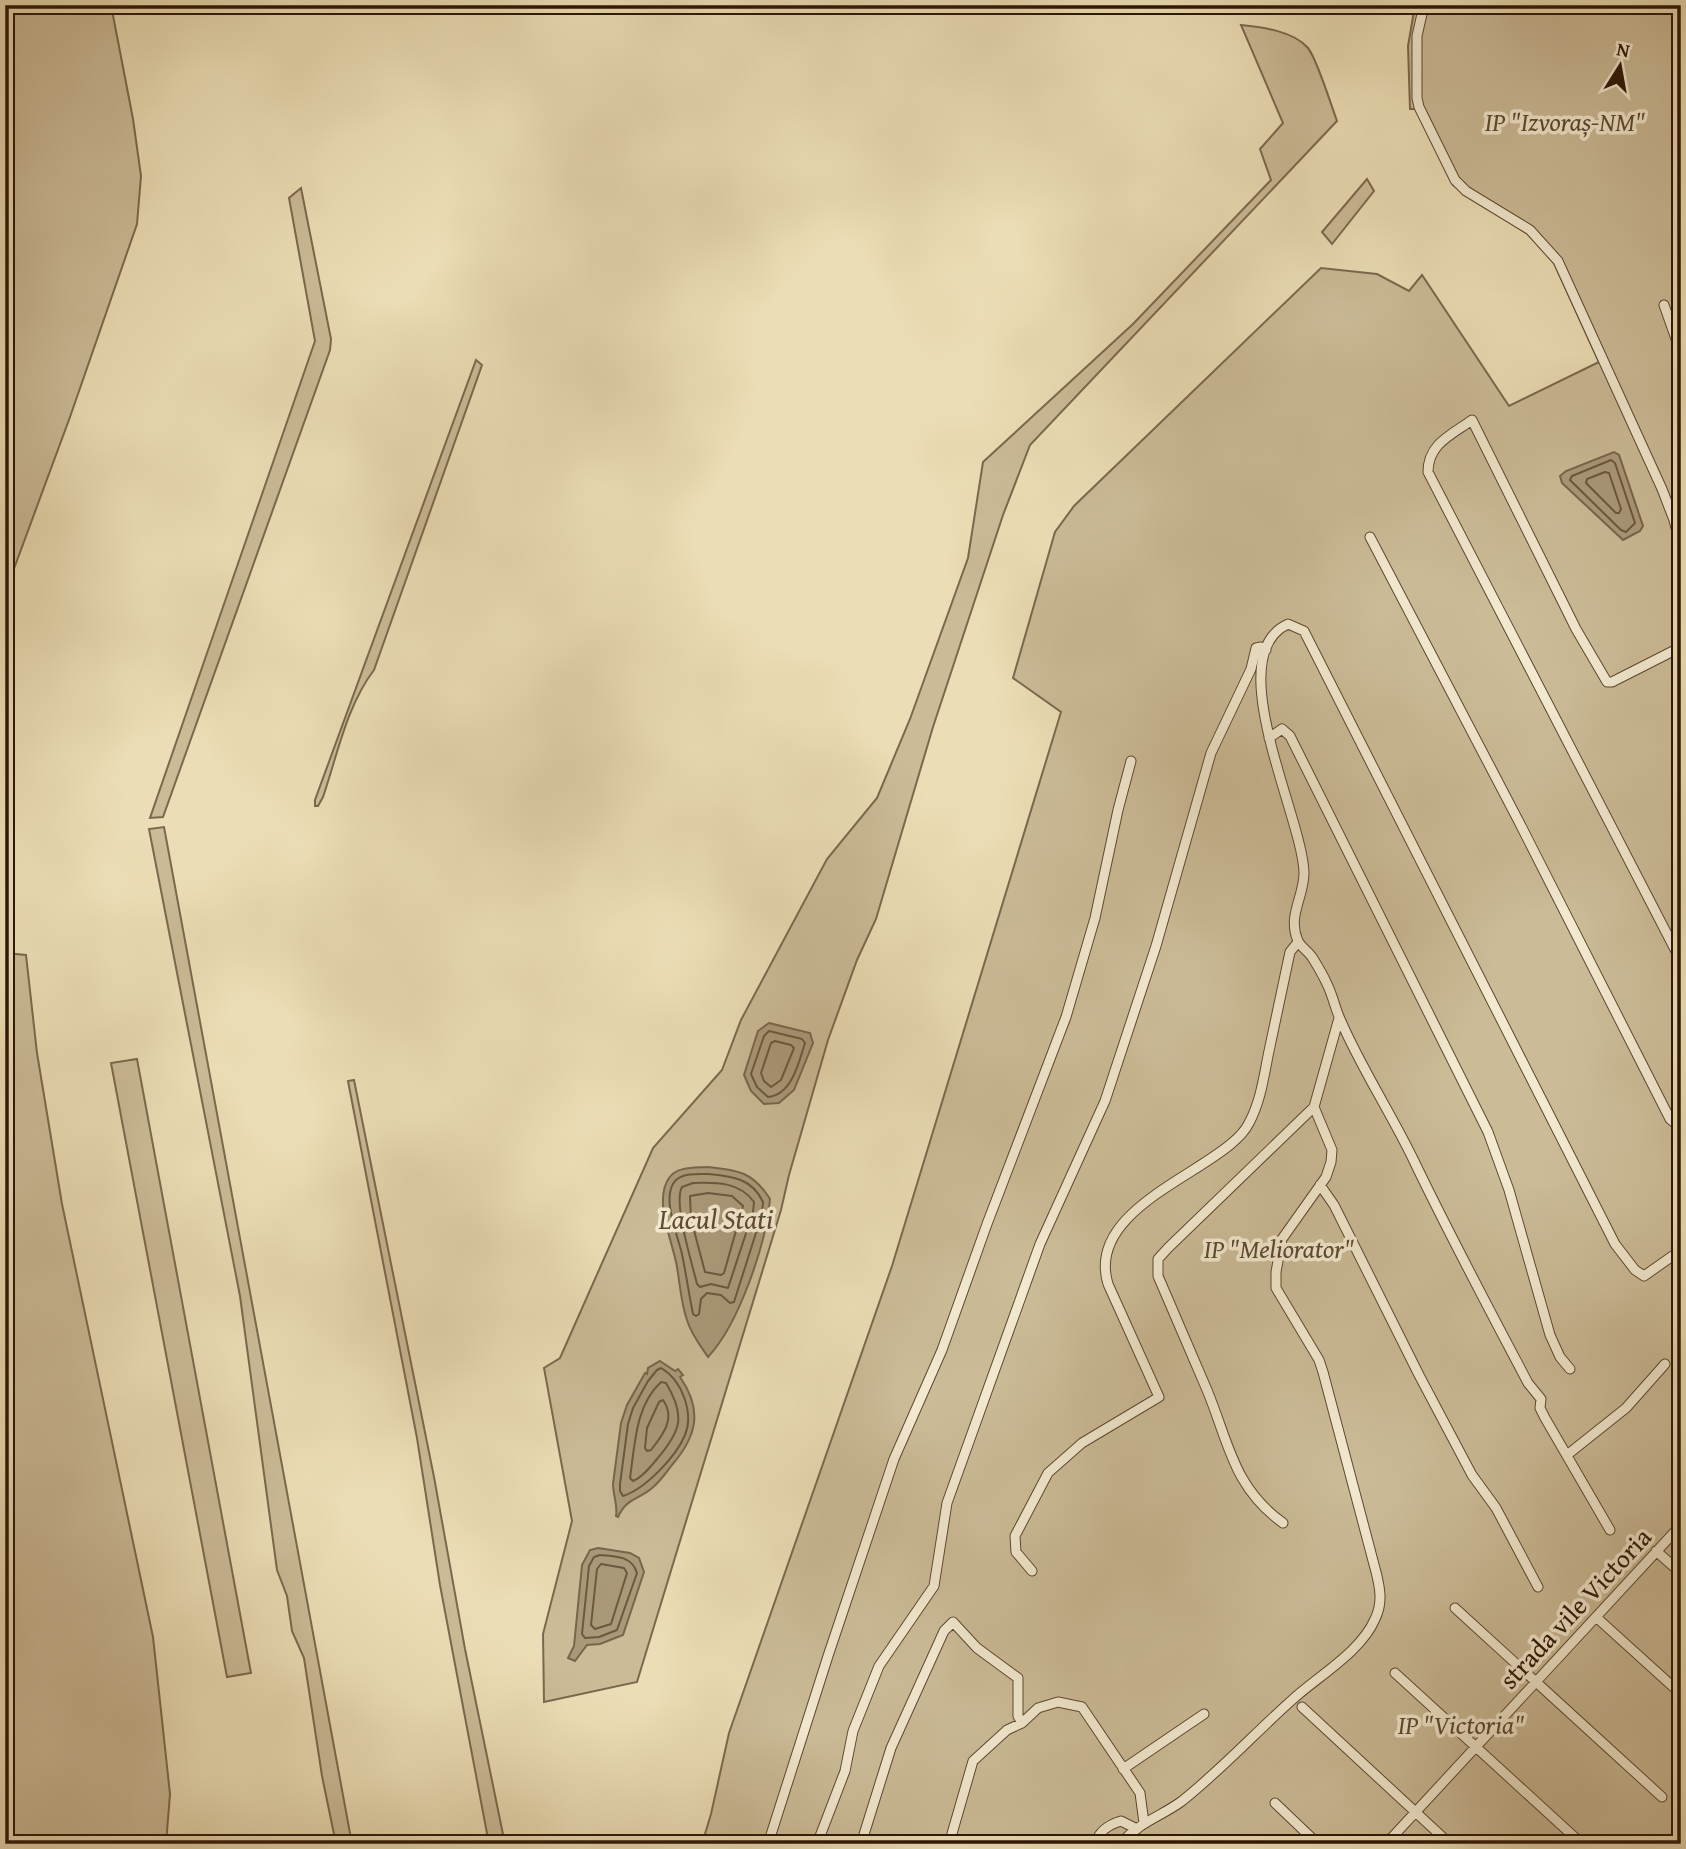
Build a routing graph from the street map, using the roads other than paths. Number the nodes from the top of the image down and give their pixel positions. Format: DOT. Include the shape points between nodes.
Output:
graph roads {
  1 [pos="1424,5"];
  2 [pos="1664,305"];
  3 [pos="1681,353"];
  4 [pos="1370,537"];
  5 [pos="1681,547"];
  6 [pos="1681,647"];
  7 [pos="1266,650"];
  8 [pos="1269,738"];
  9 [pos="1131,761"];
  10 [pos="1298,942"];
  11 [pos="1681,961"];
  12 [pos="1339,1018"];
  13 [pos="1314,1107"];
  14 [pos="1681,1128"];
  15 [pos="1320,1185"];
  16 [pos="1681,1250"];
  17 [pos="1665,1364"];
  18 [pos="1570,1369"];
  19 [pos="1567,1455"];
  20 [pos="1283,1523"];
  21 [pos="1681,1525"];
  22 [pos="1610,1530"];
  23 [pos="1656,1551"];
  24 [pos="1032,1571"];
  25 [pos="1681,1573"];
  26 [pos="1538,1587"];
  27 [pos="1455,1608"];
  28 [pos="1596,1617"];
  29 [pos="1395,1673"];
  30 [pos="1535,1683"];
  31 [pos="1681,1694"];
  32 [pos="1303,1707"];
  33 [pos="1204,1714"];
  34 [pos="1021,1723"];
  35 [pos="1477,1747"];
  36 [pos="1124,1769"];
  37 [pos="1662,1797"];
  38 [pos="1275,1803"];
  39 [pos="1415,1813"];
  40 [pos="1140,1826"];
  41 [pos="768,1844"];
  42 [pos="817,1844"];
  43 [pos="861,1844"];
  44 [pos="949,1844"];
  45 [pos="1095,1844"];
  46 [pos="1121,1844"];
  47 [pos="1318,1844"];
  48 [pos="1387,1844"];
  49 [pos="1450,1844"];
  50 [pos="1582,1844"];
  1 -- 5 [label="street" via="1417,36 1419,107 1455,180 1530,230 1558,261 1662,489"];
  2 -- 3 [label="street"];
  4 -- 14 [label="street" via="1670,1119"];
  6 -- 11 [label="street" via="1607,682 1472,420 1434,448 1428,457 1428,472"];
  7 -- 8 [label="street" via="1259,679"];
  7 -- 16 [label="street" via="1278,629 1289,624 1304,631 1615,1244 1644,1276"];
  7 -- 42 [label="street" via="1256,648 1251,669 1211,753 1156,946 1105,1101 1035,1256 947,1503 934,1586 879,1666"];
  8 -- 10 [label="street" via="1301,853 1304,875 1294,923"];
  8 -- 18 [label="street" via="1282,729 1290,736 1488,1132 1550,1335"];
  9 -- 41 [label="street" via="1095,918 1066,1017 942,1350 894,1460"];
  10 -- 12 [label="street" via="1327,984"];
  10 -- 24 [label="street" via="1290,952 1260,1096 1249,1124 1232,1143 1144,1202 1115,1233 1107,1249 1104,1270 1108,1284 1159,1397 1083,1443 1048,1473 1015,1536 1016,1552"];
  12 -- 13 [label="street"];
  12 -- 19 [label="street"];
  13 -- 15 [label="street" via="1332,1150"];
  13 -- 20 [label="street" via="1158,1259 1157,1276 1208,1391 1234,1464 1250,1492"];
  15 -- 26 [label="street" via="1472,1475 1496,1508"];
  15 -- 40 [label="street" via="1282,1239 1276,1288 1319,1360 1328,1387 1381,1593 1379,1608 1362,1641 1180,1802"];
  17 -- 19 [label="street" via="1626,1408"];
  19 -- 22 [label="street"];
  21 -- 23 [label="street, strada vile Victoria"];
  23 -- 25 [label="street"];
  23 -- 28 [label="street, strada vile Victoria"];
  27 -- 30 [label="street"];
  28 -- 30 [label="street, strada vile Victoria"];
  28 -- 31 [label="street"];
  29 -- 35 [label="street"];
  30 -- 35 [label="street, strada vile Victoria"];
  30 -- 37 [label="street"];
  32 -- 39 [label="street"];
  33 -- 36 [label="street"];
  34 -- 36 [label="street" via="1038,1708 1058,1702 1082,1707"];
  34 -- 43 [label="street" via="1018,1678 977,1648 953,1622 944,1631 891,1748"];
  34 -- 44 [label="street" via="973,1760"];
  35 -- 39 [label="street, strada vile Victoria"];
  35 -- 50 [label="street"];
  36 -- 40 [label="street" via="1140,1793"];
  38 -- 47 [label="street"];
  39 -- 48 [label="street, strada vile Victoria"];
  39 -- 49 [label="street"];
  40 -- 45 [label="street" via="1115,1823 1104,1828"];
  40 -- 46 [label="street"];
}
